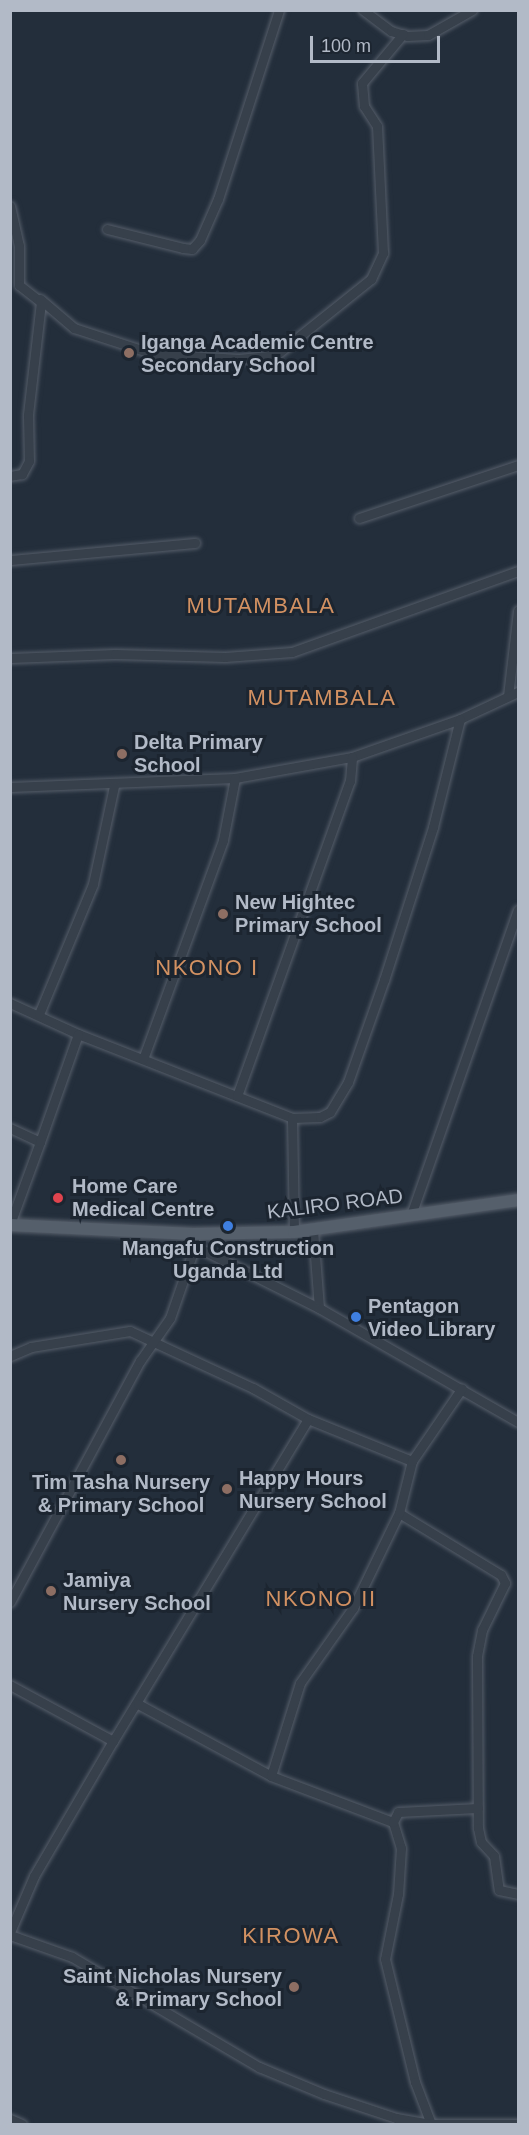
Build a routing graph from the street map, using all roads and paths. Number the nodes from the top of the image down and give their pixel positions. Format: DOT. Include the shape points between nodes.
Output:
graph roads {
  1 [pos="279,10"];
  2 [pos="363,10"];
  3 [pos="472,10"];
  4 [pos="403,34"];
  5 [pos="10,206"];
  6 [pos="107,229"];
  7 [pos="40,299"];
  8 [pos="519,465"];
  9 [pos="10,476"];
  10 [pos="359,518"];
  11 [pos="195,543"];
  12 [pos="10,560"];
  13 [pos="519,571"];
  14 [pos="519,611"];
  15 [pos="10,658"];
  16 [pos="519,693"];
  17 [pos="508,696"];
  18 [pos="460,719"];
  19 [pos="352,757"];
  20 [pos="235,778"];
  21 [pos="114,786"];
  22 [pos="10,787"];
  23 [pos="519,910"];
  24 [pos="10,1003"];
  25 [pos="39,1014"];
  26 [pos="78,1034"];
  27 [pos="143,1059"];
  28 [pos="237,1096"];
  29 [pos="292,1118"];
  30 [pos="10,1128"];
  31 [pos="40,1143"];
  32 [pos="519,1200"];
  33 [pos="411,1215"];
  34 [pos="10,1224"];
  35 [pos="313,1230"];
  36 [pos="294,1232"];
  37 [pos="194,1240"];
  38 [pos="319,1308"];
  39 [pos="156,1342"];
  40 [pos="10,1356"];
  41 [pos="462,1388"];
  42 [pos="308,1419"];
  43 [pos="519,1422"];
  44 [pos="412,1461"];
  45 [pos="399,1513"];
  46 [pos="10,1602"];
  47 [pos="10,1685"];
  48 [pos="138,1704"];
  49 [pos="113,1741"];
  50 [pos="271,1776"];
  51 [pos="478,1808"];
  52 [pos="393,1822"];
  53 [pos="519,1894"];
  54 [pos="10,1933"];
  55 [pos="10,2119"];
  56 [pos="22,2124"];
  57 [pos="431,2124"];
  58 [pos="519,2124"];
  1 -- 6 [label="street" via="218,199 200,240 192,249 183,248"];
  2 -- 4 [label="street"];
  3 -- 4 [label="street" via="428,35"];
  4 -- 7 [label="street" via="362,83 364,106 377,126 383,253 371,279 276,355 239,359 154,354 74,328"];
  5 -- 7 [label="street" via="19,246 20,285"];
  7 -- 9 [label="street" via="28,415 29,461 22,474"];
  8 -- 10 [label="street"];
  11 -- 12 [label="street"];
  13 -- 15 [label="street" via="292,652 225,657 115,654"];
  14 -- 17 [label="street"];
  16 -- 17 [label="street"];
  17 -- 18 [label="street"];
  18 -- 19 [label="street"];
  18 -- 29 [label="street" via="433,827 348,1082 330,1112 320,1118"];
  19 -- 20 [label="street"];
  19 -- 28 [label="street" via="350,781"];
  20 -- 21 [label="street"];
  20 -- 27 [label="street" via="223,840"];
  21 -- 22 [label="street"];
  21 -- 25 [label="street" via="93,884"];
  23 -- 33 [label="street"];
  24 -- 25 [label="street"];
  25 -- 26 [label="street"];
  26 -- 27 [label="street"];
  26 -- 31 [label="street"];
  27 -- 28 [label="street"];
  28 -- 29 [label="street"];
  29 -- 36 [label="street"];
  30 -- 31 [label="street"];
  31 -- 34 [label="street"];
  32 -- 33 [label="main road, KALIRO ROAD"];
  33 -- 35 [label="main road, KALIRO ROAD"];
  34 -- 37 [label="main road, KALIRO ROAD"];
  35 -- 36 [label="main road, KALIRO ROAD"];
  35 -- 38 [label="street"];
  36 -- 37 [label="main road, KALIRO ROAD"];
  37 -- 38 [label="street"];
  37 -- 39 [label="street" via="180,1297"];
  38 -- 41 [label="street"];
  39 -- 40 [label="street" via="130,1331 110,1332 31,1347"];
  39 -- 42 [label="street"];
  39 -- 46 [label="street" via="140,1362"];
  41 -- 43 [label="street"];
  41 -- 44 [label="street"];
  42 -- 44 [label="street"];
  42 -- 48 [label="street"];
  44 -- 45 [label="street"];
  45 -- 50 [label="street" via="353,1608 300,1683"];
  45 -- 51 [label="street" via="501,1575 505,1583 482,1630 477,1656"];
  47 -- 49 [label="street"];
  48 -- 49 [label="street"];
  48 -- 50 [label="street"];
  49 -- 54 [label="street" via="34,1876"];
  50 -- 52 [label="street"];
  51 -- 52 [label="street" via="398,1812"];
  51 -- 53 [label="street" via="481,1842 494,1857 499,1890"];
  52 -- 57 [label="street" via="401,1848 398,1894 385,1959 415,2082"];
  54 -- 57 [label="street" via="72,1957 259,2067 375,2112"];
  55 -- 56 [label="street"];
  57 -- 58 [label="street"];
}
